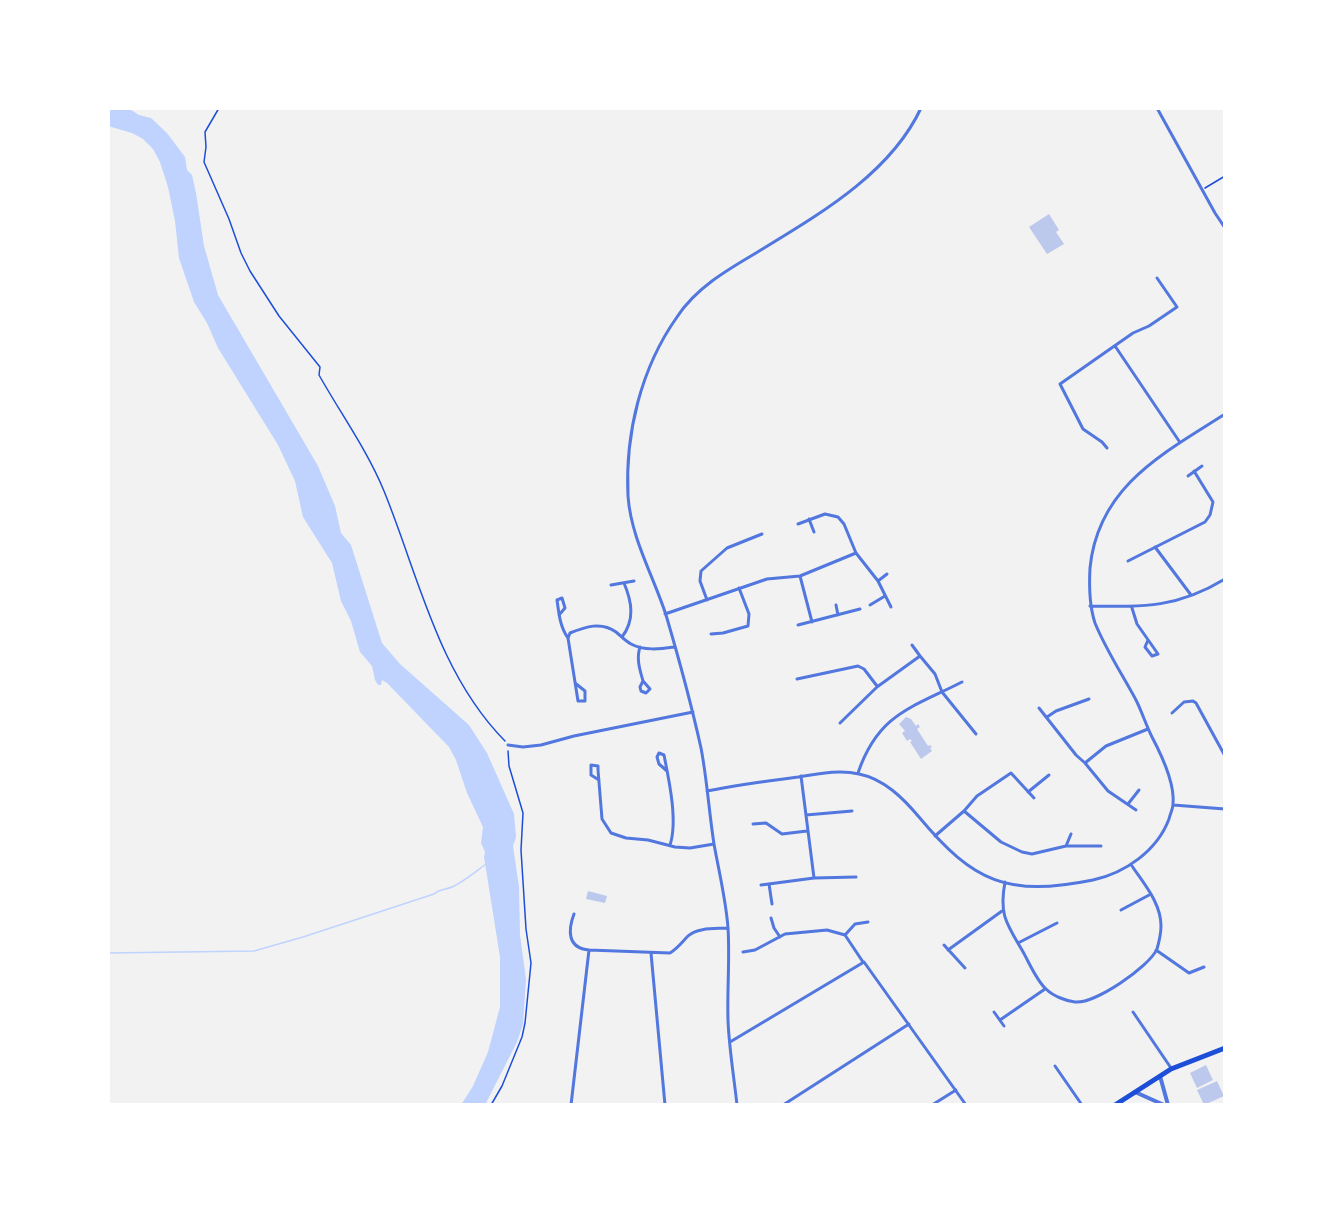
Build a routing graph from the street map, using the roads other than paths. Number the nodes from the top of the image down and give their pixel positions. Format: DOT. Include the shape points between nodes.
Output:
graph roads {
  1 [pos="921,108"];
  2 [pos="1156,108"];
  3 [pos="1225,228"];
  4 [pos="1157,278"];
  5 [pos="1115,346"];
  6 [pos="1060,384"];
  7 [pos="1055,387"];
  8 [pos="1225,414"];
  9 [pos="1180,442"];
  10 [pos="1107,448"];
  11 [pos="1202,466"];
  12 [pos="1194,471"];
  13 [pos="1188,476"];
  14 [pos="809,519"];
  15 [pos="798,524"];
  16 [pos="814,532"];
  17 [pos="762,534"];
  18 [pos="1155,547"];
  19 [pos="856,553"];
  20 [pos="1128,561"];
  21 [pos="887,574"];
  22 [pos="801,576"];
  23 [pos="1225,579"];
  24 [pos="634,581"];
  25 [pos="878,581"];
  26 [pos="624,583"];
  27 [pos="611,585"];
  28 [pos="739,588"];
  29 [pos="1191,595"];
  30 [pos="885,596"];
  31 [pos="707,600"];
  32 [pos="836,605"];
  33 [pos="870,605"];
  34 [pos="1090,606"];
  35 [pos="1132,607"];
  36 [pos="891,608"];
  37 [pos="860,609"];
  38 [pos="559,615"];
  39 [pos="665,615"];
  40 [pos="838,616"];
  41 [pos="812,622"];
  42 [pos="748,626"];
  43 [pos="798,626"];
  44 [pos="754,630"];
  45 [pos="711,634"];
  46 [pos="622,637"];
  47 [pos="568,638"];
  48 [pos="1148,640"];
  49 [pos="912,645"];
  50 [pos="674,646"];
  51 [pos="640,648"];
  52 [pos="920,656"];
  53 [pos="797,679"];
  54 [pos="643,681"];
  55 [pos="962,682"];
  56 [pos="575,683"];
  57 [pos="877,687"];
  58 [pos="942,692"];
  59 [pos="1089,699"];
  60 [pos="1039,708"];
  61 [pos="693,712"];
  62 [pos="1172,713"];
  63 [pos="1047,717"];
  64 [pos="840,723"];
  65 [pos="1148,729"];
  66 [pos="976,734"];
  67 [pos="508,746"];
  68 [pos="1225,756"];
  69 [pos="1086,763"];
  70 [pos="667,771"];
  71 [pos="858,773"];
  72 [pos="1049,775"];
  73 [pos="801,776"];
  74 [pos="599,780"];
  75 [pos="1139,790"];
  76 [pos="707,791"];
  77 [pos="1028,792"];
  78 [pos="1034,798"];
  79 [pos="1128,804"];
  80 [pos="1173,805"];
  81 [pos="1225,809"];
  82 [pos="1136,810"];
  83 [pos="852,811"];
  84 [pos="964,811"];
  85 [pos="806,815"];
  86 [pos="753,824"];
  87 [pos="808,831"];
  88 [pos="1071,834"];
  89 [pos="935,836"];
  90 [pos="714,844"];
  91 [pos="670,845"];
  92 [pos="1066,846"];
  93 [pos="1101,846"];
  94 [pos="1131,865"];
  95 [pos="856,877"];
  96 [pos="814,878"];
  97 [pos="1005,882"];
  98 [pos="769,884"];
  99 [pos="761,885"];
  100 [pos="1151,894"];
  101 [pos="772,904"];
  102 [pos="1121,910"];
  103 [pos="1002,911"];
  104 [pos="574,914"];
  105 [pos="771,918"];
  106 [pos="868,922"];
  107 [pos="1057,924"];
  108 [pos="728,928"];
  109 [pos="845,935"];
  110 [pos="780,937"];
  111 [pos="1018,943"];
  112 [pos="944,945"];
  113 [pos="589,950"];
  114 [pos="948,950"];
  115 [pos="1156,950"];
  116 [pos="743,952"];
  117 [pos="651,953"];
  118 [pos="864,962"];
  119 [pos="1204,967"];
  120 [pos="965,968"];
  121 [pos="1045,989"];
  122 [pos="994,1012"];
  123 [pos="1133,1012"];
  124 [pos="1000,1020"];
  125 [pos="909,1024"];
  126 [pos="1004,1026"];
  127 [pos="730,1042"];
  128 [pos="1225,1048"];
  129 [pos="1054,1066"];
  130 [pos="1172,1069"];
  131 [pos="1160,1076"];
  132 [pos="956,1090"];
  133 [pos="1135,1092"];
  134 [pos="571,1105"];
  135 [pos="665,1105"];
  136 [pos="737,1105"];
  137 [pos="783,1105"];
  138 [pos="932,1105"];
  139 [pos="966,1105"];
  140 [pos="1082,1105"];
  141 [pos="1115,1105"];
  142 [pos="1166,1105"];
  1 -- 39 [label="street" via="914,123 874,173 709,284 681,310 656,352 643,384 633,427 628,494 632,529"];
  2 -- 3 [label="street"];
  4 -- 5 [label="street" via="1177,307"];
  5 -- 6 [label="street"];
  5 -- 9 [label="street"];
  6 -- 7 [label="street"];
  6 -- 10 [label="street" via="1083,429"];
  8 -- 9 [label="street"];
  9 -- 34 [label="street" via="1134,476 1114,501 1091,559"];
  11 -- 12 [label="street"];
  12 -- 13 [label="street"];
  12 -- 18 [label="street" via="1213,502 1210,515 1205,522"];
  14 -- 15 [label="street"];
  14 -- 16 [label="street"];
  14 -- 19 [label="street" via="825,513 838,517"];
  17 -- 31 [label="street" via="727,548 701,571 700,581"];
  18 -- 20 [label="street"];
  18 -- 29 [label="street"];
  19 -- 22 [label="street"];
  19 -- 25 [label="street"];
  21 -- 25 [label="street"];
  22 -- 28 [label="street" via="767,579"];
  22 -- 41 [label="street"];
  23 -- 29 [label="street"];
  24 -- 26 [label="street"];
  25 -- 30 [label="street"];
  26 -- 27 [label="street"];
  26 -- 46 [label="street" via="631,618"];
  28 -- 31 [label="street"];
  28 -- 42 [label="street"];
  29 -- 35 [label="street" via="1166,604"];
  30 -- 33 [label="street"];
  30 -- 36 [label="street"];
  31 -- 39 [label="street"];
  32 -- 40 [label="street"];
  34 -- 35 [label="street"];
  34 -- 65 [label="street"];
  35 -- 48 [label="street"];
  37 -- 40 [label="street"];
  38 -- 38 [label="street" via="565,608 562,598 557,600"];
  38 -- 47 [label="street"];
  39 -- 50 [label="street"];
  40 -- 41 [label="street"];
  41 -- 43 [label="street"];
  42 -- 44 [label="street"];
  42 -- 45 [label="street"];
  46 -- 47 [label="street" via="600,625 570,633"];
  46 -- 51 [label="street"];
  47 -- 56 [label="street"];
  48 -- 48 [label="street" via="1145,647 1152,656 1158,654"];
  49 -- 52 [label="street"];
  50 -- 51 [label="street"];
  50 -- 61 [label="street"];
  51 -- 54 [label="street"];
  52 -- 57 [label="street"];
  52 -- 58 [label="street" via="935,674"];
  53 -- 57 [label="street" via="858,666"];
  55 -- 58 [label="street"];
  56 -- 56 [label="street" via="585,692 585,701 578,700"];
  57 -- 64 [label="street"];
  58 -- 66 [label="street"];
  58 -- 71 [label="street" via="906,709 886,724 872,741"];
  59 -- 63 [label="street"];
  60 -- 63 [label="street"];
  61 -- 67 [label="street" via="541,746"];
  61 -- 76 [label="street"];
  62 -- 68 [label="street" via="1184,702 1196,703"];
  63 -- 69 [label="street"];
  65 -- 69 [label="street" via="1106,746"];
  65 -- 80 [label="street" via="1162,756"];
  69 -- 79 [label="street" via="1108,791"];
  70 -- 70 [label="street" via="659,764 659,753 663,753"];
  70 -- 91 [label="street" via="674,826"];
  71 -- 73 [label="street"];
  71 -- 89 [label="street" via="883,783 898,795"];
  72 -- 77 [label="street"];
  73 -- 76 [label="street"];
  73 -- 85 [label="street"];
  74 -- 74 [label="street" via="591,776 591,765 598,766"];
  74 -- 91 [label="street" via="602,819 607,829 617,836"];
  75 -- 79 [label="street"];
  76 -- 90 [label="street"];
  77 -- 78 [label="street"];
  77 -- 84 [label="street" via="1011,773 977,796"];
  79 -- 82 [label="street"];
  80 -- 81 [label="street"];
  80 -- 94 [label="street" via="1165,828"];
  83 -- 85 [label="street"];
  84 -- 89 [label="street"];
  84 -- 92 [label="street" via="1001,842 1022,852 1044,853"];
  85 -- 87 [label="street"];
  86 -- 87 [label="street" via="765,823 782,834"];
  87 -- 96 [label="street"];
  88 -- 92 [label="street"];
  89 -- 97 [label="street" via="974,870"];
  90 -- 91 [label="street" via="682,848"];
  90 -- 108 [label="street"];
  92 -- 93 [label="street"];
  94 -- 97 [label="street" via="1111,876 1059,885"];
  94 -- 100 [label="street"];
  95 -- 96 [label="street"];
  96 -- 98 [label="street"];
  97 -- 103 [label="street"];
  98 -- 99 [label="street"];
  98 -- 101 [label="street"];
  100 -- 102 [label="street"];
  100 -- 115 [label="street" via="1161,925"];
  103 -- 111 [label="street"];
  103 -- 114 [label="street"];
  104 -- 113 [label="street" via="569,930 571,941 580,949"];
  105 -- 110 [label="street"];
  106 -- 109 [label="street" via="855,924"];
  107 -- 111 [label="street"];
  108 -- 117 [label="street" via="696,931 670,953"];
  108 -- 127 [label="street"];
  109 -- 110 [label="street" via="816,930"];
  109 -- 118 [label="street"];
  110 -- 116 [label="street"];
  111 -- 121 [label="street"];
  112 -- 114 [label="street"];
  113 -- 117 [label="street"];
  113 -- 134 [label="street"];
  114 -- 120 [label="street"];
  115 -- 119 [label="street" via="1189,972"];
  115 -- 121 [label="street" via="1148,962 1106,993 1088,1001 1075,1002"];
  117 -- 135 [label="street"];
  118 -- 125 [label="street"];
  118 -- 127 [label="street"];
  121 -- 124 [label="street"];
  122 -- 124 [label="street"];
  123 -- 130 [label="street"];
  124 -- 126 [label="street"];
  125 -- 132 [label="street"];
  125 -- 137 [label="street"];
  127 -- 136 [label="street"];
  128 -- 130 [label="main road"];
  129 -- 140 [label="street"];
  130 -- 131 [label="main road"];
  131 -- 133 [label="main road"];
  131 -- 142 [label="street"];
  132 -- 138 [label="street"];
  132 -- 139 [label="street"];
  133 -- 141 [label="main road"];
  133 -- 142 [label="street"];
}
